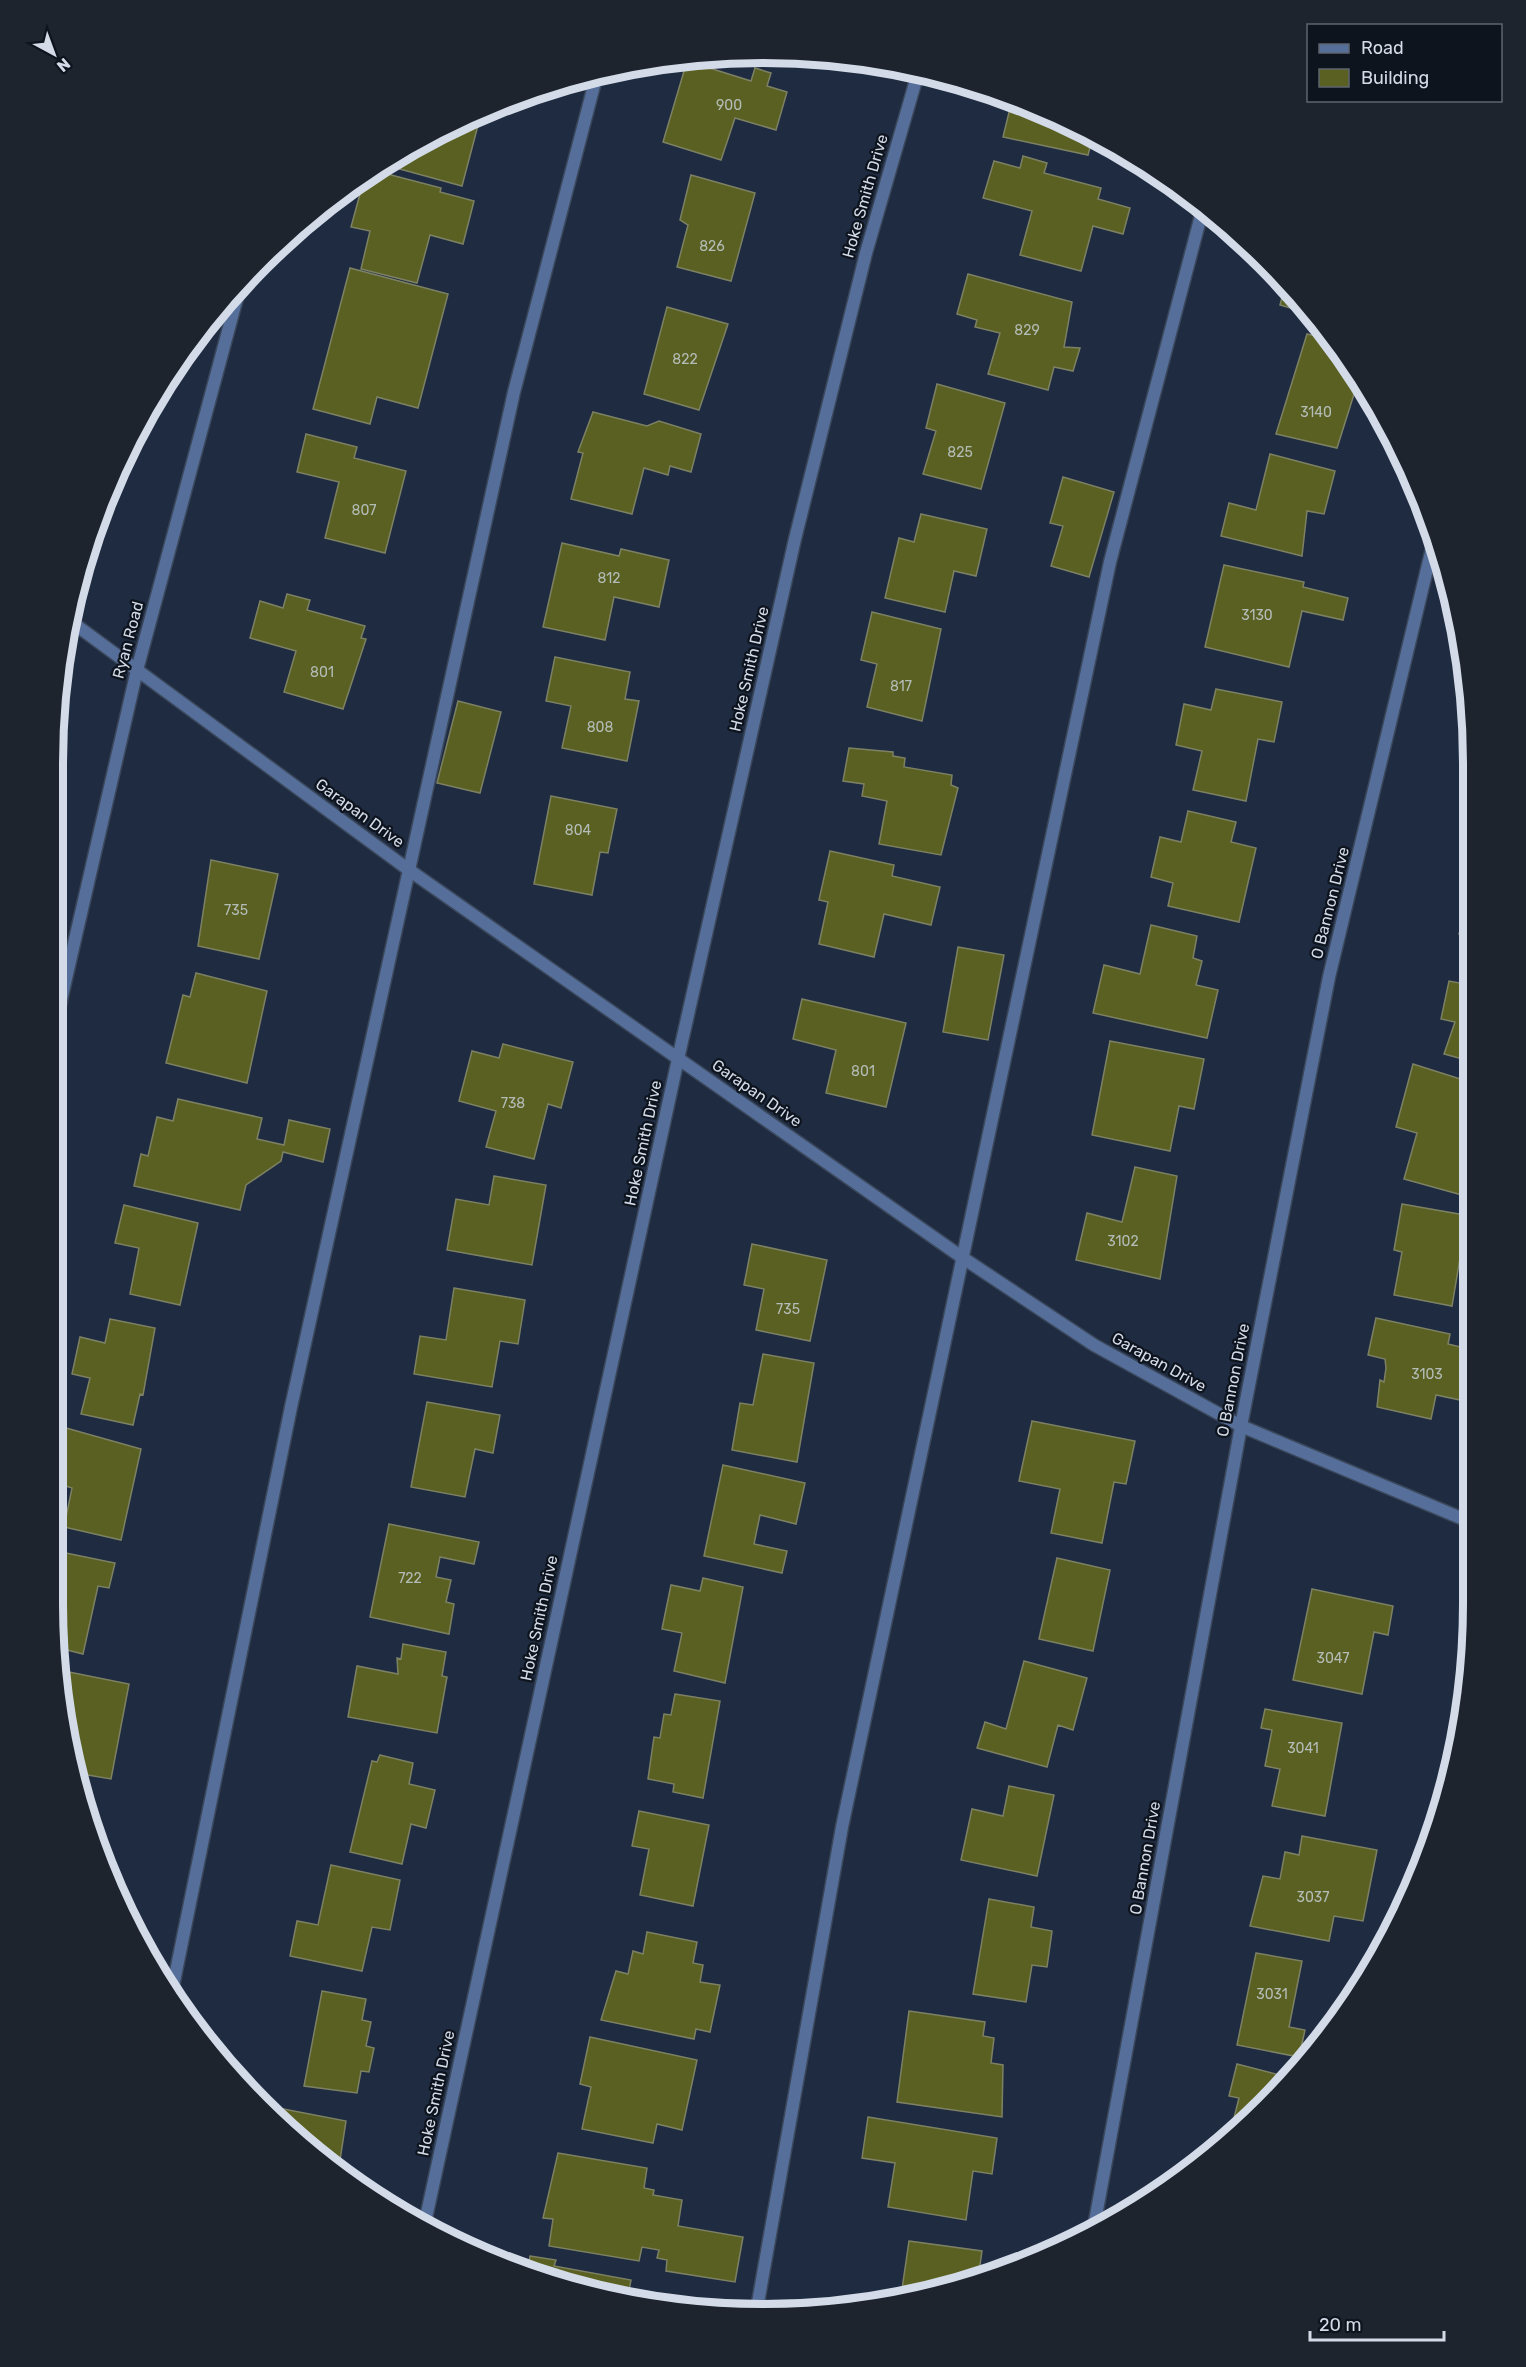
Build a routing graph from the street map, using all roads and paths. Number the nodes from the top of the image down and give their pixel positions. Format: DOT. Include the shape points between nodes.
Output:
graph roads {
  1 [pos="916,80"];
  2 [pos="594,84"];
  3 [pos="1201,217"];
  4 [pos="236,303"];
  5 [pos="1431,554"];
  6 [pos="76,625"];
  7 [pos="137,670"];
  8 [pos="410,870"];
  9 [pos="63,992"];
  10 [pos="678,1059"];
  11 [pos="963,1258"];
  12 [pos="1241,1426"];
  13 [pos="1463,1519"];
  14 [pos="174,1982"];
  15 [pos="426,2217"];
  16 [pos="1095,2220"];
  17 [pos="758,2304"];
  1 -- 10 [label="street, Hoke Smith Drive" via="866,253 795,539"];
  2 -- 8 [label="street" via="514,392"];
  3 -- 11 [label="street" via="1110,562"];
  4 -- 7 [label="street, Ryan Road"];
  5 -- 12 [label="street, O Bannon Drive" via="1329,977"];
  6 -- 7 [label="street, Garapan Drive"];
  7 -- 8 [label="street, Garapan Drive"];
  7 -- 9 [label="street, Ryan Road"];
  8 -- 10 [label="street, Garapan Drive"];
  8 -- 14 [label="street" via="291,1407"];
  10 -- 11 [label="street, Garapan Drive"];
  10 -- 15 [label="street, Hoke Smith Drive"];
  11 -- 12 [label="street, Garapan Drive" via="1094,1345"];
  11 -- 17 [label="street" via="842,1827"];
  12 -- 13 [label="street, Garapan Drive"];
  12 -- 16 [label="street, O Bannon Drive"];
}
